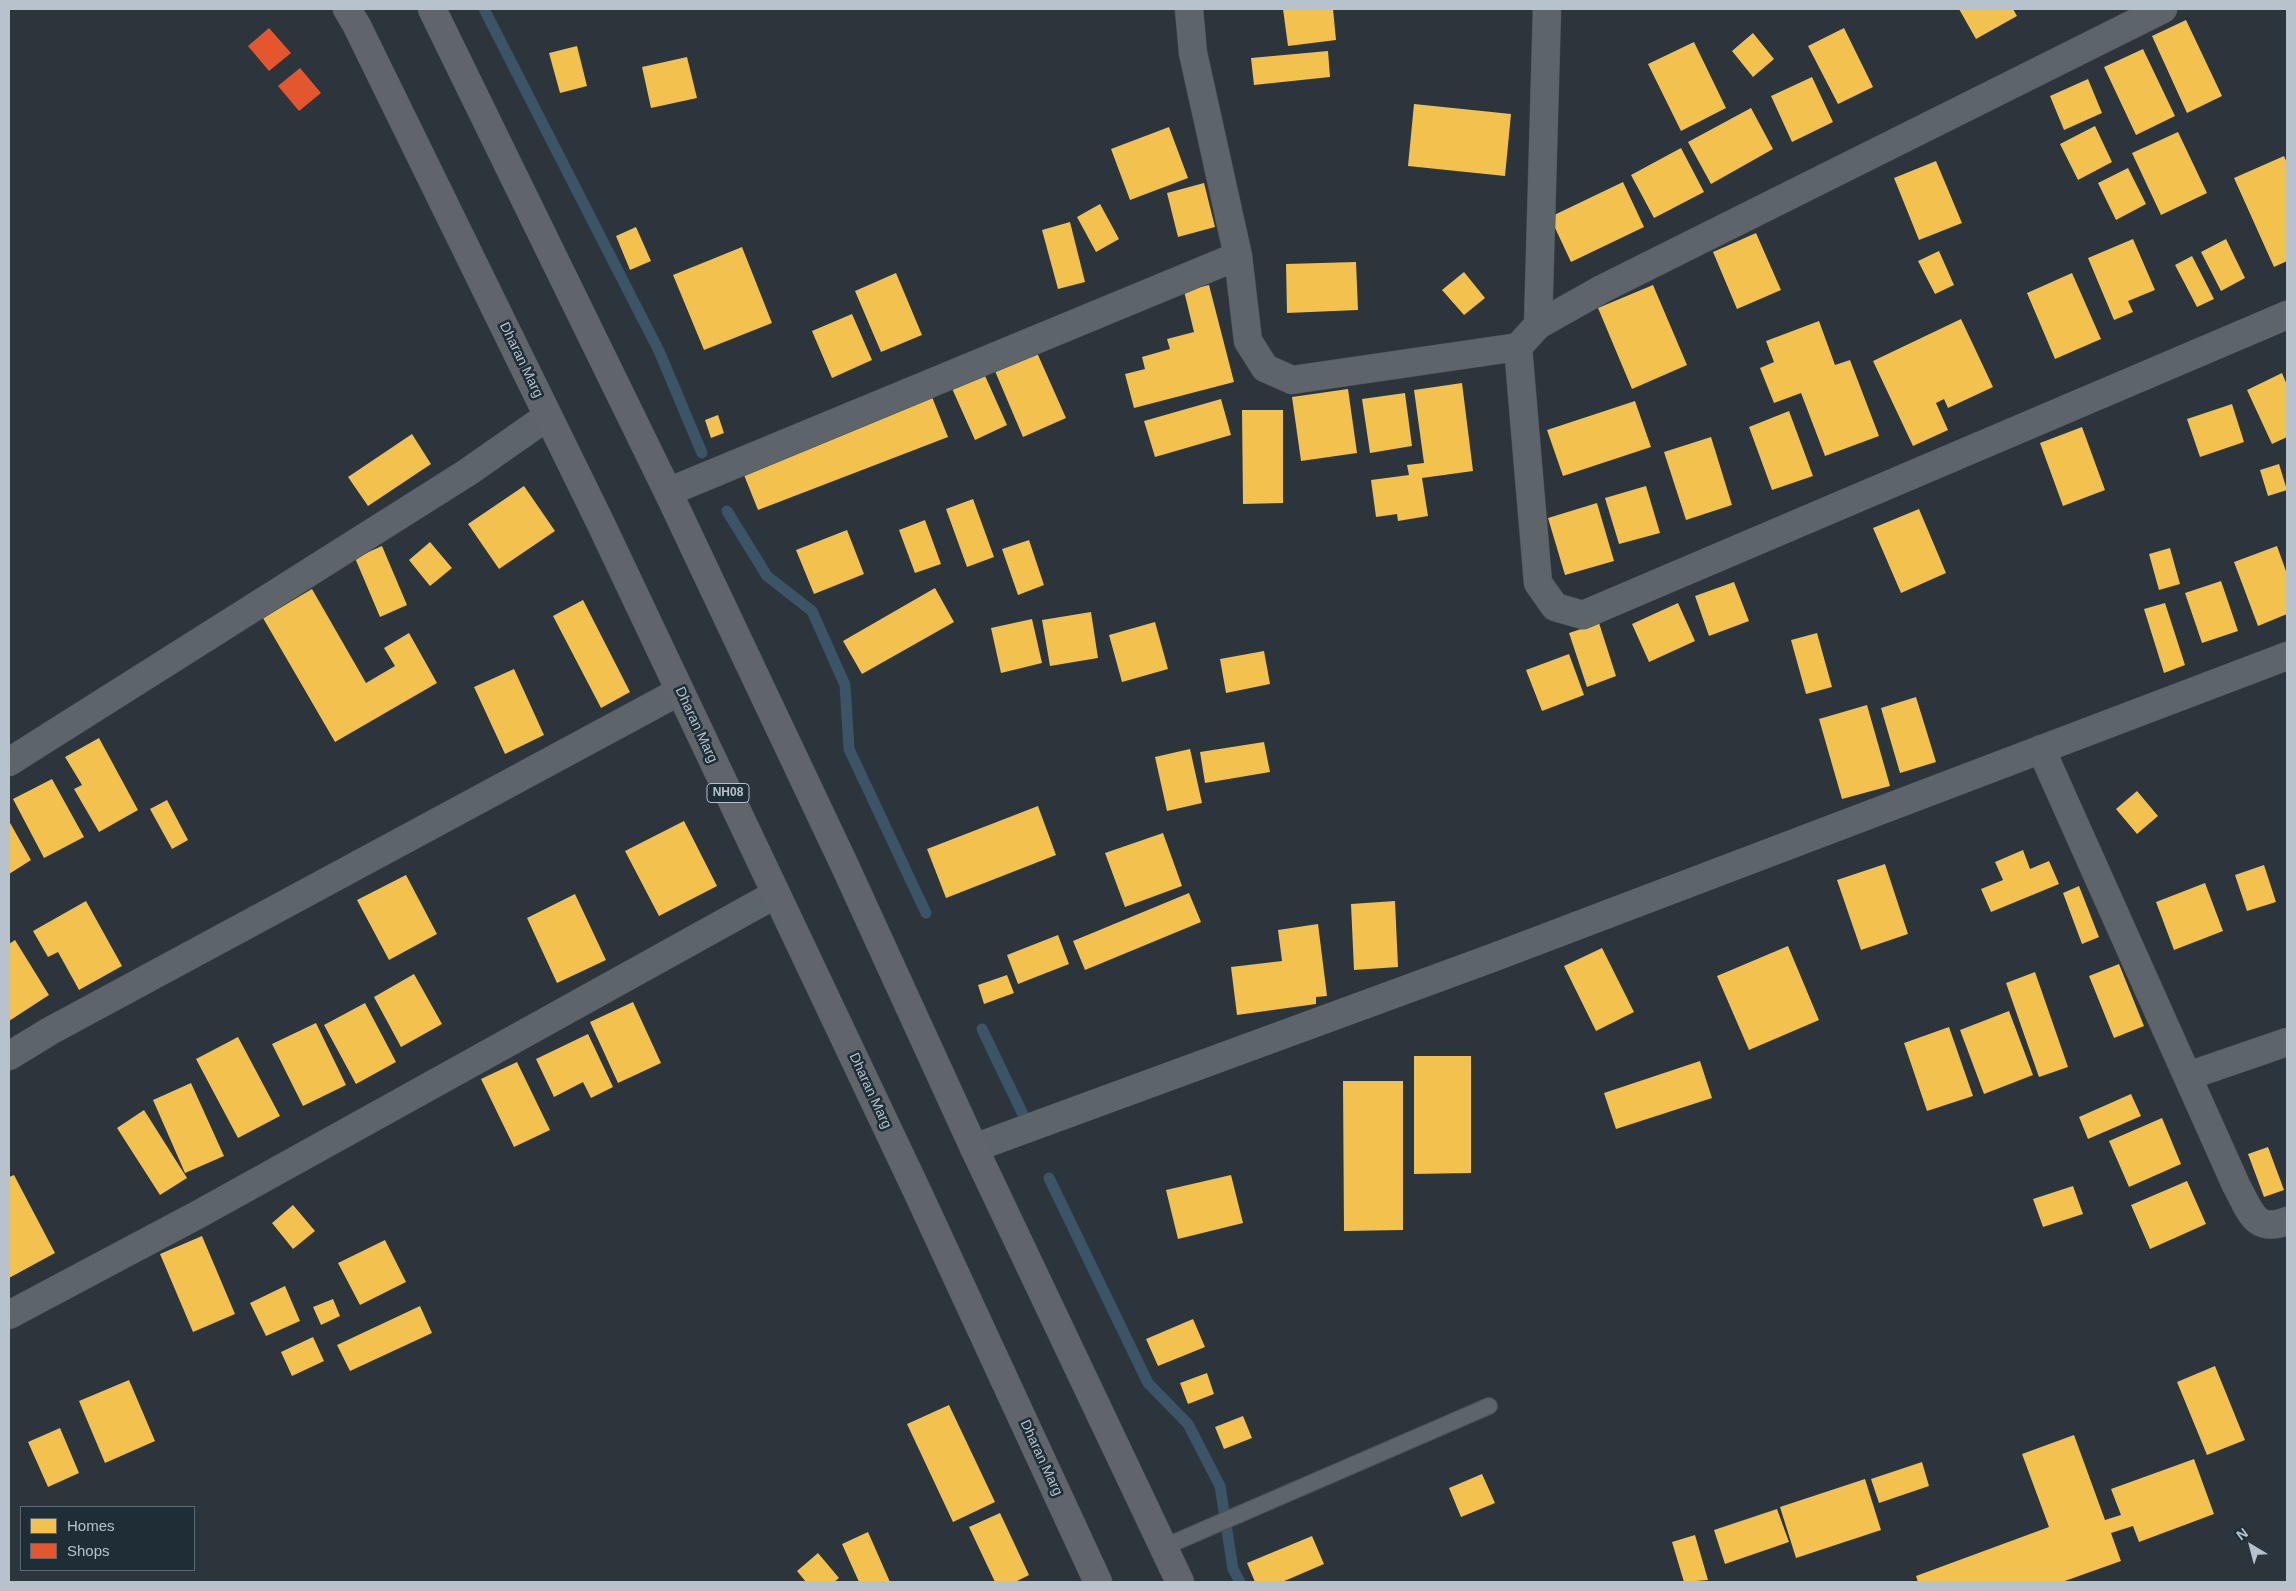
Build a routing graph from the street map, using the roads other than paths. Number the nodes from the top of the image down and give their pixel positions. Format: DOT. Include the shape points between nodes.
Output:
graph roads {
  1 [pos="347,9"];
  2 [pos="432,9"];
  3 [pos="1189,9"];
  4 [pos="1547,9"];
  5 [pos="2163,9"];
  6 [pos="1238,256"];
  7 [pos="2287,315"];
  8 [pos="1538,324"];
  9 [pos="1518,348"];
  10 [pos="548,416"];
  11 [pos="668,492"];
  12 [pos="2287,656"];
  13 [pos="680,691"];
  14 [pos="2041,749"];
  15 [pos="9,762"];
  16 [pos="776,894"];
  17 [pos="2287,1042"];
  18 [pos="9,1056"];
  19 [pos="2188,1076"];
  20 [pos="974,1148"];
  21 [pos="2287,1221"];
  22 [pos="9,1315"];
  23 [pos="1489,1406"];
  24 [pos="1164,1547"];
  25 [pos="1098,1582"];
  26 [pos="1180,1582"];
  1 -- 10 [label="main road, Dharan Marg / NH08"];
  2 -- 11 [label="main road"];
  3 -- 6 [label="street" via="1193,53"];
  4 -- 8 [label="street"];
  5 -- 8 [label="street" via="1611,284"];
  6 -- 9 [label="street" via="1248,341 1265,368 1292,380"];
  6 -- 11 [label="street"];
  7 -- 9 [label="street" via="1583,616 1554,607 1538,583"];
  8 -- 9 [label="street"];
  10 -- 13 [label="main road, Dharan Marg / NH08"];
  10 -- 15 [label="street" via="468,472"];
  11 -- 20 [label="main road"];
  12 -- 14 [label="street"];
  13 -- 16 [label="main road, Dharan Marg / NH08"];
  13 -- 18 [label="street"];
  14 -- 19 [label="street"];
  14 -- 20 [label="street" via="1492,958"];
  16 -- 22 [label="street"];
  16 -- 25 [label="main road, Dharan Marg / NH08"];
  17 -- 19 [label="street"];
  19 -- 21 [label="street" via="2254,1218 2267,1226"];
  20 -- 24 [label="main road"];
  23 -- 24 [label="lane"];
  24 -- 26 [label="main road"];
}
